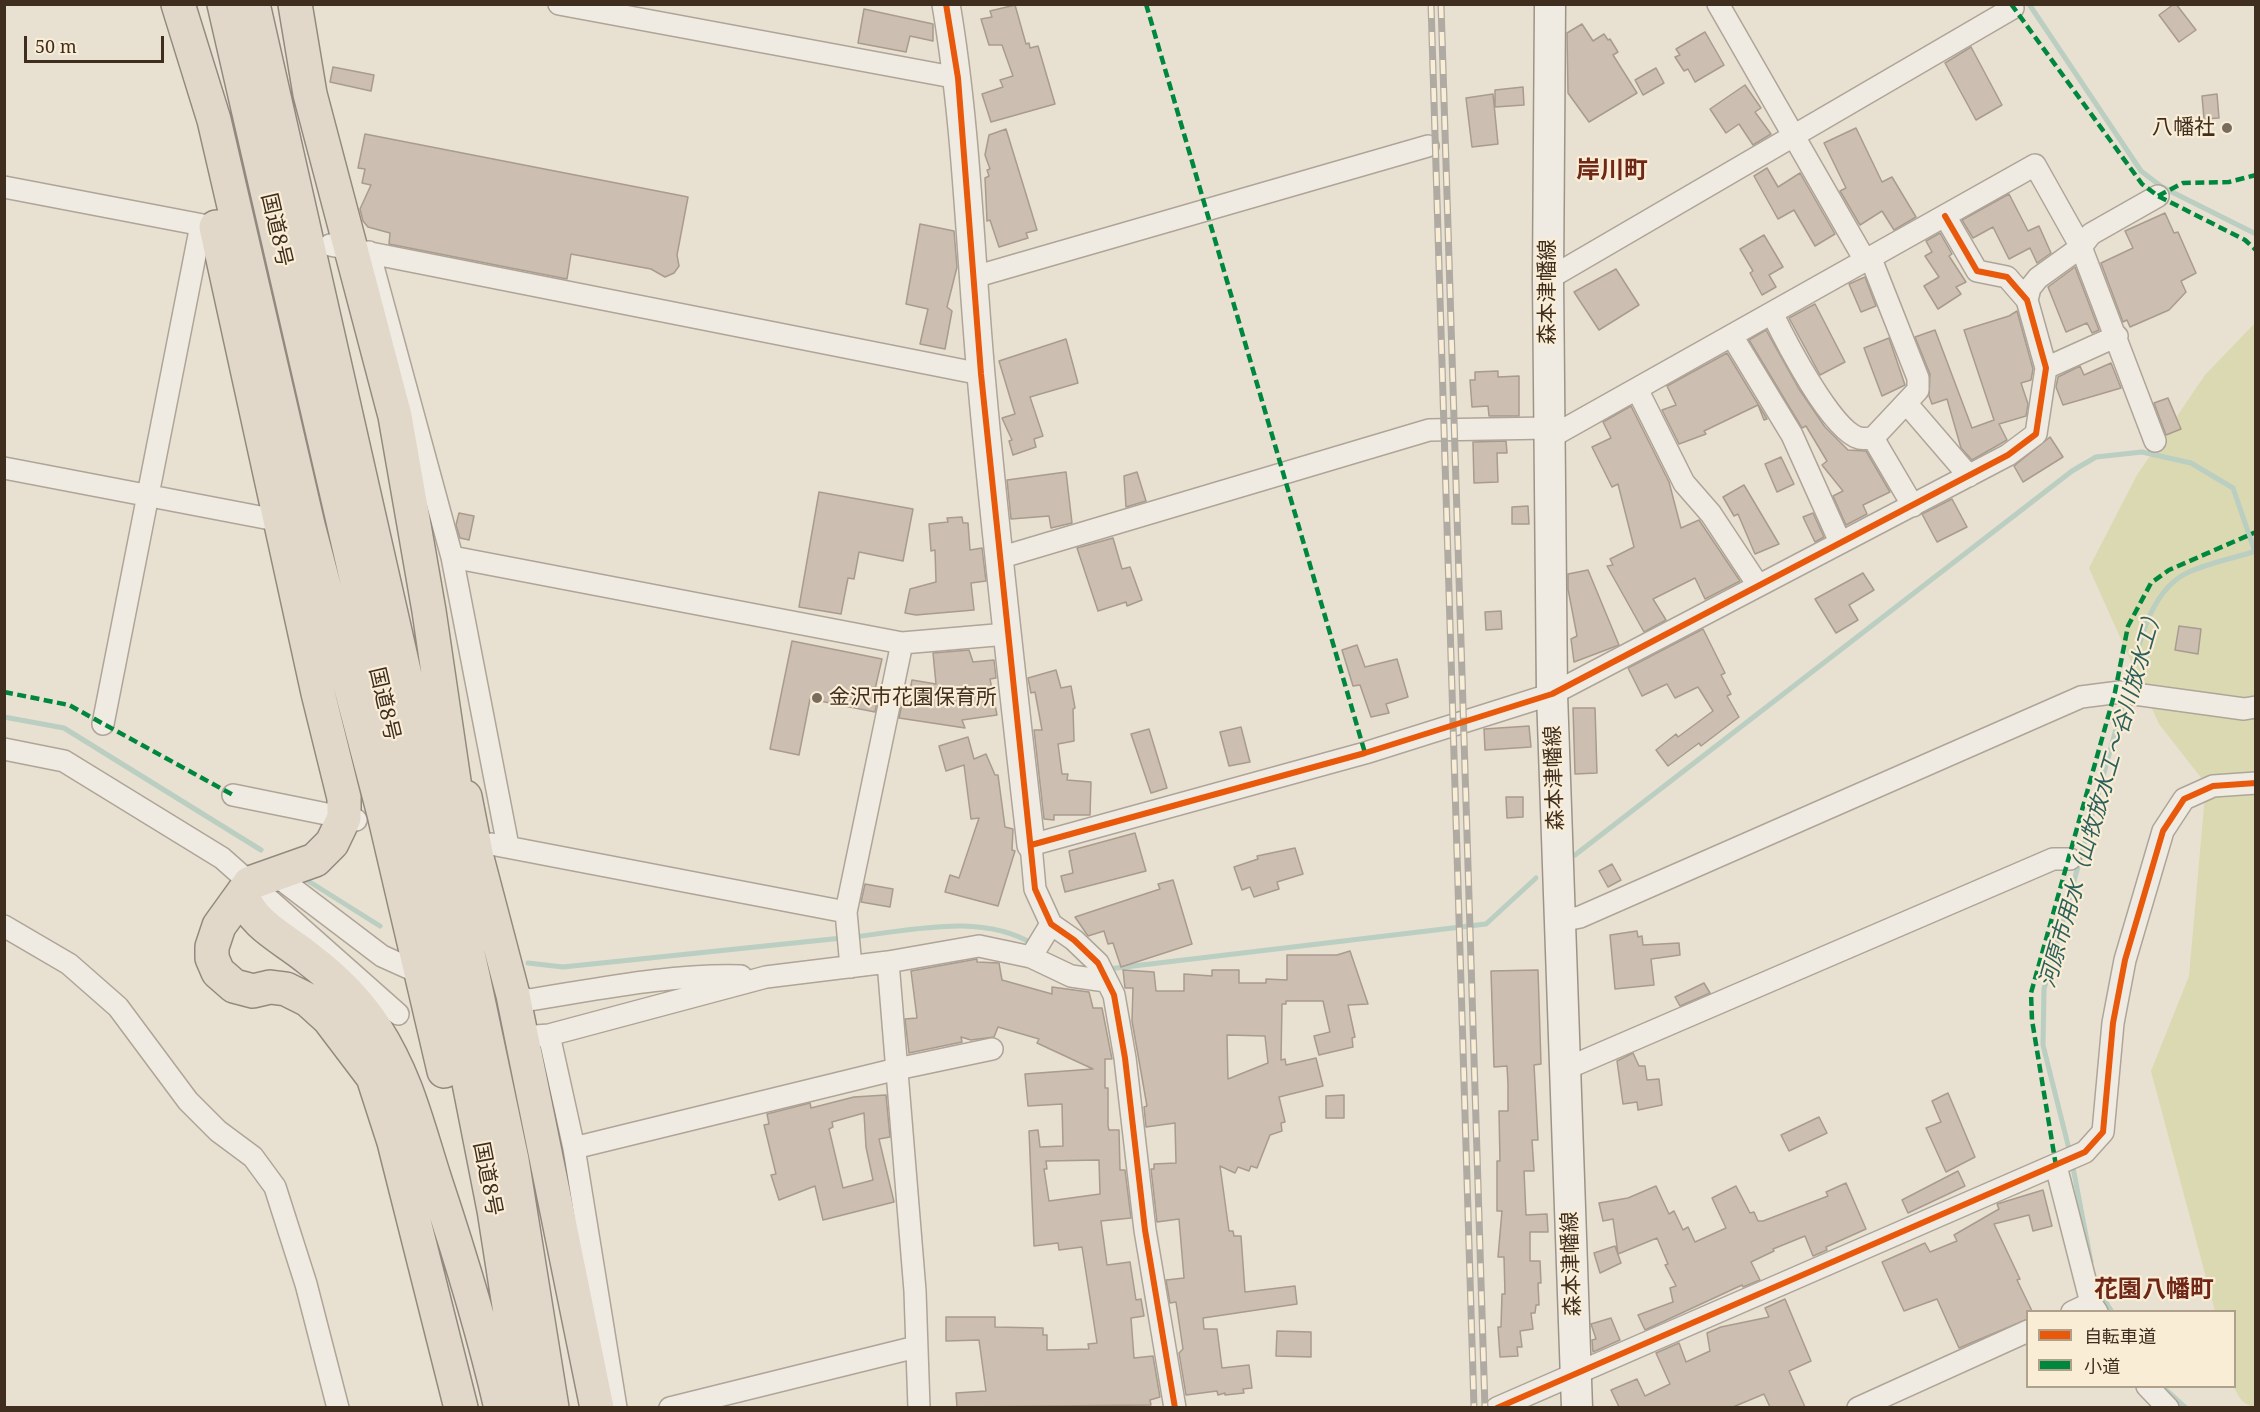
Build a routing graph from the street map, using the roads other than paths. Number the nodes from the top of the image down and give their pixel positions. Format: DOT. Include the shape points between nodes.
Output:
graph roads {
  1 [pos="178,4"];
  2 [pos="224,4"];
  3 [pos="253,4"];
  4 [pos="295,4"];
  5 [pos="560,4"];
  6 [pos="946,4"];
  7 [pos="1550,4"];
  8 [pos="1718,4"];
  9 [pos="2013,8"];
  10 [pos="958,78"];
  11 [pos="1793,135"];
  12 [pos="1428,146"];
  13 [pos="4,187"];
  14 [pos="2158,196"];
  15 [pos="1945,216"];
  16 [pos="226,228"];
  17 [pos="2081,247"];
  18 [pos="350,249"];
  19 [pos="1870,259"];
  20 [pos="974,277"];
  21 [pos="1548,279"];
  22 [pos="2027,300"];
  23 [pos="1772,313"];
  24 [pos="1732,336"];
  25 [pos="2117,336"];
  26 [pos="2046,368"];
  27 [pos="981,374"];
  28 [pos="1637,389"];
  29 [pos="1907,404"];
  30 [pos="1549,433"];
  31 [pos="1873,438"];
  32 [pos="2155,441"];
  33 [pos="4,468"];
  34 [pos="1970,476"];
  35 [pos="148,496"];
  36 [pos="1913,506"];
  37 [pos="281,521"];
  38 [pos="1840,542"];
  39 [pos="452,557"];
  40 [pos="999,558"];
  41 [pos="1758,585"];
  42 [pos="1007,634"];
  43 [pos="902,643"];
  44 [pos="1552,694"];
  45 [pos="2256,708"];
  46 [pos="103,724"];
  47 [pos="4,749"];
  48 [pos="450,763"];
  49 [pos="2256,783"];
  50 [pos="232,795"];
  51 [pos="352,819"];
  52 [pos="1031,845"];
  53 [pos="2070,859"];
  54 [pos="255,884"];
  55 [pos="1560,921"];
  56 [pos="4,926"];
  57 [pos="847,927"];
  58 [pos="1040,943"];
  59 [pos="888,962"];
  60 [pos="851,967"];
  61 [pos="1103,973"];
  62 [pos="422,974"];
  63 [pos="766,977"];
  64 [pos="513,995"];
  65 [pos="992,1049"];
  66 [pos="897,1069"];
  67 [pos="1565,1069"];
  68 [pos="574,1148"];
  69 [pos="2066,1161"];
  70 [pos="494,1210"];
  71 [pos="2087,1309"];
  72 [pos="2026,1333"];
  73 [pos="543,1340"];
  74 [pos="916,1347"];
  75 [pos="1576,1372"];
  76 [pos="2149,1388"];
  77 [pos="338,1407"];
  78 [pos="461,1407"];
  79 [pos="501,1407"];
  80 [pos="525,1407"];
  81 [pos="552,1407"];
  82 [pos="597,1407"];
  83 [pos="616,1407"];
  84 [pos="670,1407"];
  85 [pos="919,1407"];
  86 [pos="1175,1407"];
  87 [pos="1497,1407"];
  88 [pos="1577,1407"];
  89 [pos="1858,1407"];
  90 [pos="2168,1407"];
  1 -- 16 [label="highway" via="214,120"];
  2 -- 70 [label="highway, 国道8号" via="449,981"];
  3 -- 73 [label="highway, 国道8号" via="476,988 512,1161"];
  4 -- 18 [label="highway" via="310,94"];
  5 -- 10 [label="street"];
  6 -- 10 [label="street"];
  7 -- 21 [label="main road, 森本津幡線"];
  8 -- 11 [label="street"];
  9 -- 11 [label="street"];
  10 -- 20 [label="street"];
  11 -- 19 [label="street" via="1862,255"];
  11 -- 21 [label="street"];
  12 -- 20 [label="street"];
  13 -- 16 [label="street"];
  14 -- 17 [label="street" via="2091,234"];
  15 -- 17 [label="street" via="2035,165"];
  15 -- 19 [label="street"];
  15 -- 22 [label="street" via="1977,271 2007,278"];
  16 -- 35 [label="street"];
  16 -- 37 [label="highway"];
  16 -- 62 [label="highway" via="346,666"];
  17 -- 22 [label="street" via="2038,278"];
  17 -- 25 [label="street"];
  18 -- 27 [label="street"];
  18 -- 39 [label="street"];
  18 -- 48 [label="highway" via="395,416 429,611"];
  19 -- 23 [label="street"];
  19 -- 29 [label="street" via="1917,378 1918,390"];
  20 -- 27 [label="street"];
  21 -- 30 [label="main road, 森本津幡線"];
  22 -- 26 [label="street"];
  23 -- 24 [label="street"];
  23 -- 31 [label="street" via="1791,352 1841,424 1859,438"];
  24 -- 28 [label="street"];
  24 -- 38 [label="street" via="1792,435"];
  25 -- 26 [label="street"];
  25 -- 32 [label="street"];
  26 -- 34 [label="street" via="2036,434"];
  27 -- 40 [label="street"];
  28 -- 30 [label="street"];
  28 -- 41 [label="street" via="1684,483 1711,514"];
  29 -- 31 [label="street"];
  29 -- 34 [label="street"];
  30 -- 40 [label="street" via="1429,430"];
  30 -- 44 [label="main road, 森本津幡線"];
  31 -- 36 [label="street"];
  33 -- 35 [label="street"];
  34 -- 36 [label="street"];
  35 -- 37 [label="street"];
  35 -- 46 [label="street"];
  36 -- 38 [label="street"];
  37 -- 51 [label="highway"];
  38 -- 41 [label="street"];
  39 -- 43 [label="street"];
  39 -- 57 [label="street" via="500,845"];
  40 -- 42 [label="street"];
  41 -- 44 [label="street"];
  42 -- 43 [label="street"];
  42 -- 52 [label="street"];
  43 -- 57 [label="street"];
  44 -- 52 [label="street" via="1365,753"];
  44 -- 55 [label="main road, 森本津幡線"];
  45 -- 55 [label="street" via="2126,693 2081,697 1580,917"];
  47 -- 54 [label="street" via="64,761 222,858"];
  48 -- 64 [label="highway" via="460,775"];
  48 -- 73 [label="highway" via="550,1305"];
  49 -- 69 [label="street" via="2213,786 2184,799 2163,831 2125,960 2113,1023 2103,1132 2085,1152"];
  50 -- 51 [label="street"];
  51 -- 54 [label="highway" via="315,860"];
  52 -- 58 [label="street"];
  53 -- 67 [label="street" via="2053,859"];
  54 -- 62 [label="street" via="382,956"];
  54 -- 78 [label="highway" via="219,926 212,958 218,972 234,986 253,991 285,989 308,1000 329,1019 373,1077 394,1142"];
  54 -- 79 [label="highway" via="247,908 255,920 309,958 350,995 391,1016 402,1076"];
  55 -- 67 [label="main road, 森本津幡線"];
  56 -- 77 [label="street" via="69,964 118,1007 188,1101 218,1131 253,1157 275,1187 306,1284"];
  57 -- 60 [label="street"];
  58 -- 59 [label="street" via="979,946"];
  58 -- 61 [label="street" via="1071,976"];
  58 -- 61 [label="street" via="1074,940"];
  59 -- 60 [label="street"];
  59 -- 66 [label="street"];
  60 -- 63 [label="street"];
  61 -- 86 [label="street" via="1114,995 1125,1058 1145,1230"];
  62 -- 70 [label="highway" via="475,1185"];
  63 -- 64 [label="street" via="718,975 633,983 529,1000"];
  63 -- 68 [label="street" via="542,1036"];
  64 -- 82 [label="highway"];
  65 -- 66 [label="street"];
  66 -- 68 [label="street"];
  66 -- 74 [label="street"];
  67 -- 75 [label="main road, 森本津幡線"];
  68 -- 83 [label="street"];
  69 -- 71 [label="street"];
  69 -- 75 [label="street"];
  70 -- 80 [label="highway, 国道8号"];
  72 -- 89 [label="street"];
  73 -- 81 [label="highway, 国道8号"];
  74 -- 84 [label="street"];
  74 -- 85 [label="street"];
  75 -- 87 [label="street"];
  75 -- 88 [label="main road, 森本津幡線"];
  76 -- 90 [label="street"];
}
